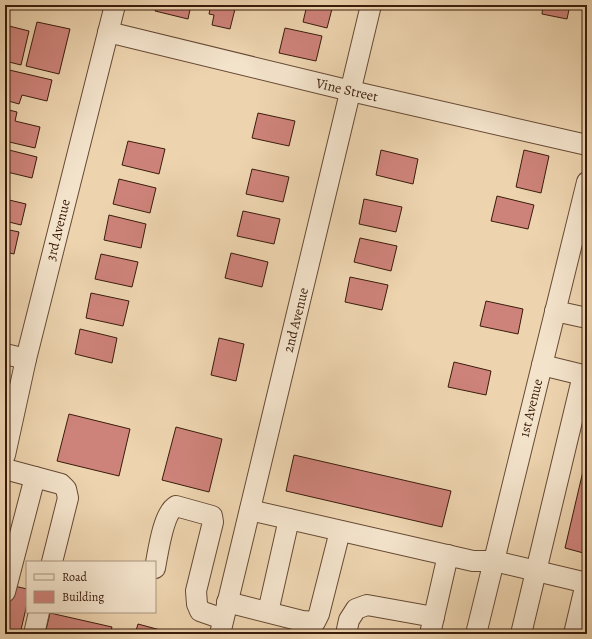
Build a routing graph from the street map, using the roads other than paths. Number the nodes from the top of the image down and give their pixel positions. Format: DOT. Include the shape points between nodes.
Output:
graph roads {
  1 [pos="115,5"];
  2 [pos="371,5"];
  3 [pos="108,32"];
  4 [pos="351,91"];
  5 [pos="587,145"];
  6 [pos="587,182"];
  7 [pos="555,311"];
  8 [pos="587,318"];
  9 [pos="5,354"];
  10 [pos="26,359"];
  11 [pos="542,365"];
  12 [pos="585,375"];
  13 [pos="5,451"];
  14 [pos="5,469"];
  15 [pos="35,477"];
  16 [pos="250,510"];
  17 [pos="290,519"];
  18 [pos="340,531"];
  19 [pos="448,555"];
  20 [pos="52,561"];
  21 [pos="494,561"];
  22 [pos="156,564"];
  23 [pos="536,571"];
  24 [pos="587,583"];
  25 [pos="5,592"];
  26 [pos="268,612"];
  27 [pos="40,613"];
  28 [pos="223,618"];
  29 [pos="432,626"];
  30 [pos="34,634"];
  31 [pos="346,634"];
  32 [pos="476,634"];
  33 [pos="520,634"];
  34 [pos="574,634"];
  1 -- 3 [label="street, 3rd Avenue"];
  2 -- 4 [label="street, 2nd Avenue"];
  3 -- 4 [label="street, Vine Street"];
  3 -- 10 [label="street, 3rd Avenue"];
  4 -- 5 [label="street, Vine Street"];
  4 -- 16 [label="street, 2nd Avenue"];
  6 -- 7 [label="street, 1st Avenue"];
  7 -- 8 [label="street"];
  7 -- 11 [label="street, 1st Avenue"];
  9 -- 10 [label="street"];
  10 -- 13 [label="street, 3rd Avenue"];
  11 -- 12 [label="street"];
  11 -- 21 [label="street, 1st Avenue"];
  12 -- 23 [label="street"];
  14 -- 15 [label="street"];
  15 -- 20 [label="street" via="61,484 66,489 68,498"];
  15 -- 25 [label="street"];
  16 -- 17 [label="street"];
  16 -- 28 [label="street, 2nd Avenue"];
  17 -- 18 [label="street"];
  17 -- 26 [label="street"];
  18 -- 19 [label="street"];
  18 -- 26 [label="street" via="319,614 314,622"];
  19 -- 21 [label="street" via="473,561"];
  19 -- 29 [label="street"];
  21 -- 23 [label="street"];
  21 -- 32 [label="street, 1st Avenue"];
  22 -- 28 [label="street" via="166,520 172,508 176,506 212,516 213,522 196,591 196,604 200,611"];
  23 -- 24 [label="street"];
  23 -- 33 [label="street"];
  24 -- 34 [label="street"];
  26 -- 28 [label="street"];
  27 -- 30 [label="street"];
  29 -- 31 [label="street" via="367,605 356,609 349,620"];
}
